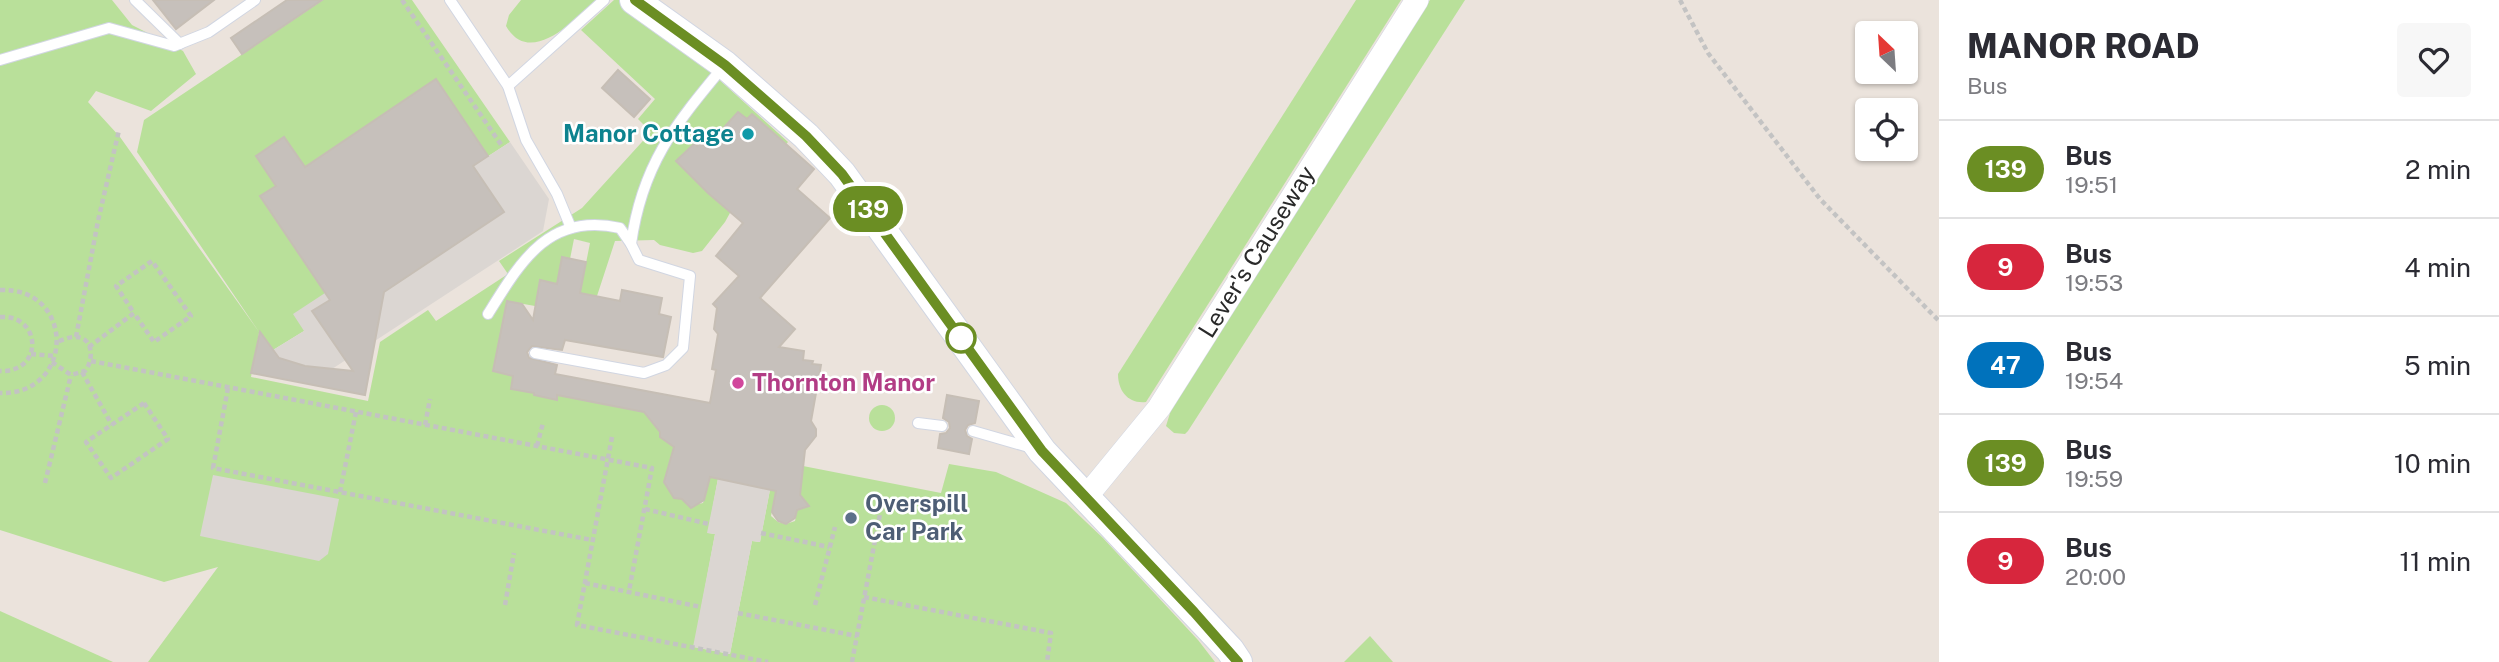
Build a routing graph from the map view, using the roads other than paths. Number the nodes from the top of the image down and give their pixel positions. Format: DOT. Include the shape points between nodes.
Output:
graph roads {
  1 [pos="135,0"];
  2 [pos="255,0"];
  3 [pos="450,0"];
  4 [pos="604,0"];
  5 [pos="635,0"];
  6 [pos="1417,0"];
  7 [pos="180,44"];
  8 [pos="0,60"];
  9 [pos="725,65"];
  10 [pos="508,86"];
  11 [pos="571,228"];
  12 [pos="631,244"];
  13 [pos="488,314"];
  14 [pos="535,353"];
  15 [pos="918,424"];
  16 [pos="942,426"];
  17 [pos="973,431"];
  18 [pos="1042,451"];
  19 [pos="1086,496"];
  20 [pos="1238,662"];
  1 -- 7 [label="lane"];
  2 -- 7 [label="lane" via="209,32"];
  3 -- 10 [label="lane"];
  4 -- 10 [label="lane"];
  5 -- 9 [label="street"];
  6 -- 19 [label="street, Lever's Causeway" via="1159,408"];
  7 -- 8 [label="lane" via="174,47 109,28"];
  9 -- 12 [label="lane" via="663,144 643,188"];
  9 -- 18 [label="street" via="842,174"];
  10 -- 11 [label="lane" via="526,140 558,194"];
  11 -- 12 [label="lane" via="600,224 620,228"];
  11 -- 13 [label="lane" via="536,247 518,265"];
  12 -- 14 [label="lane" via="639,261 690,276 683,348 666,365 645,373"];
  15 -- 16 [label="lane"];
  17 -- 18 [label="lane"];
  18 -- 19 [label="street"];
  19 -- 20 [label="street"];
}
